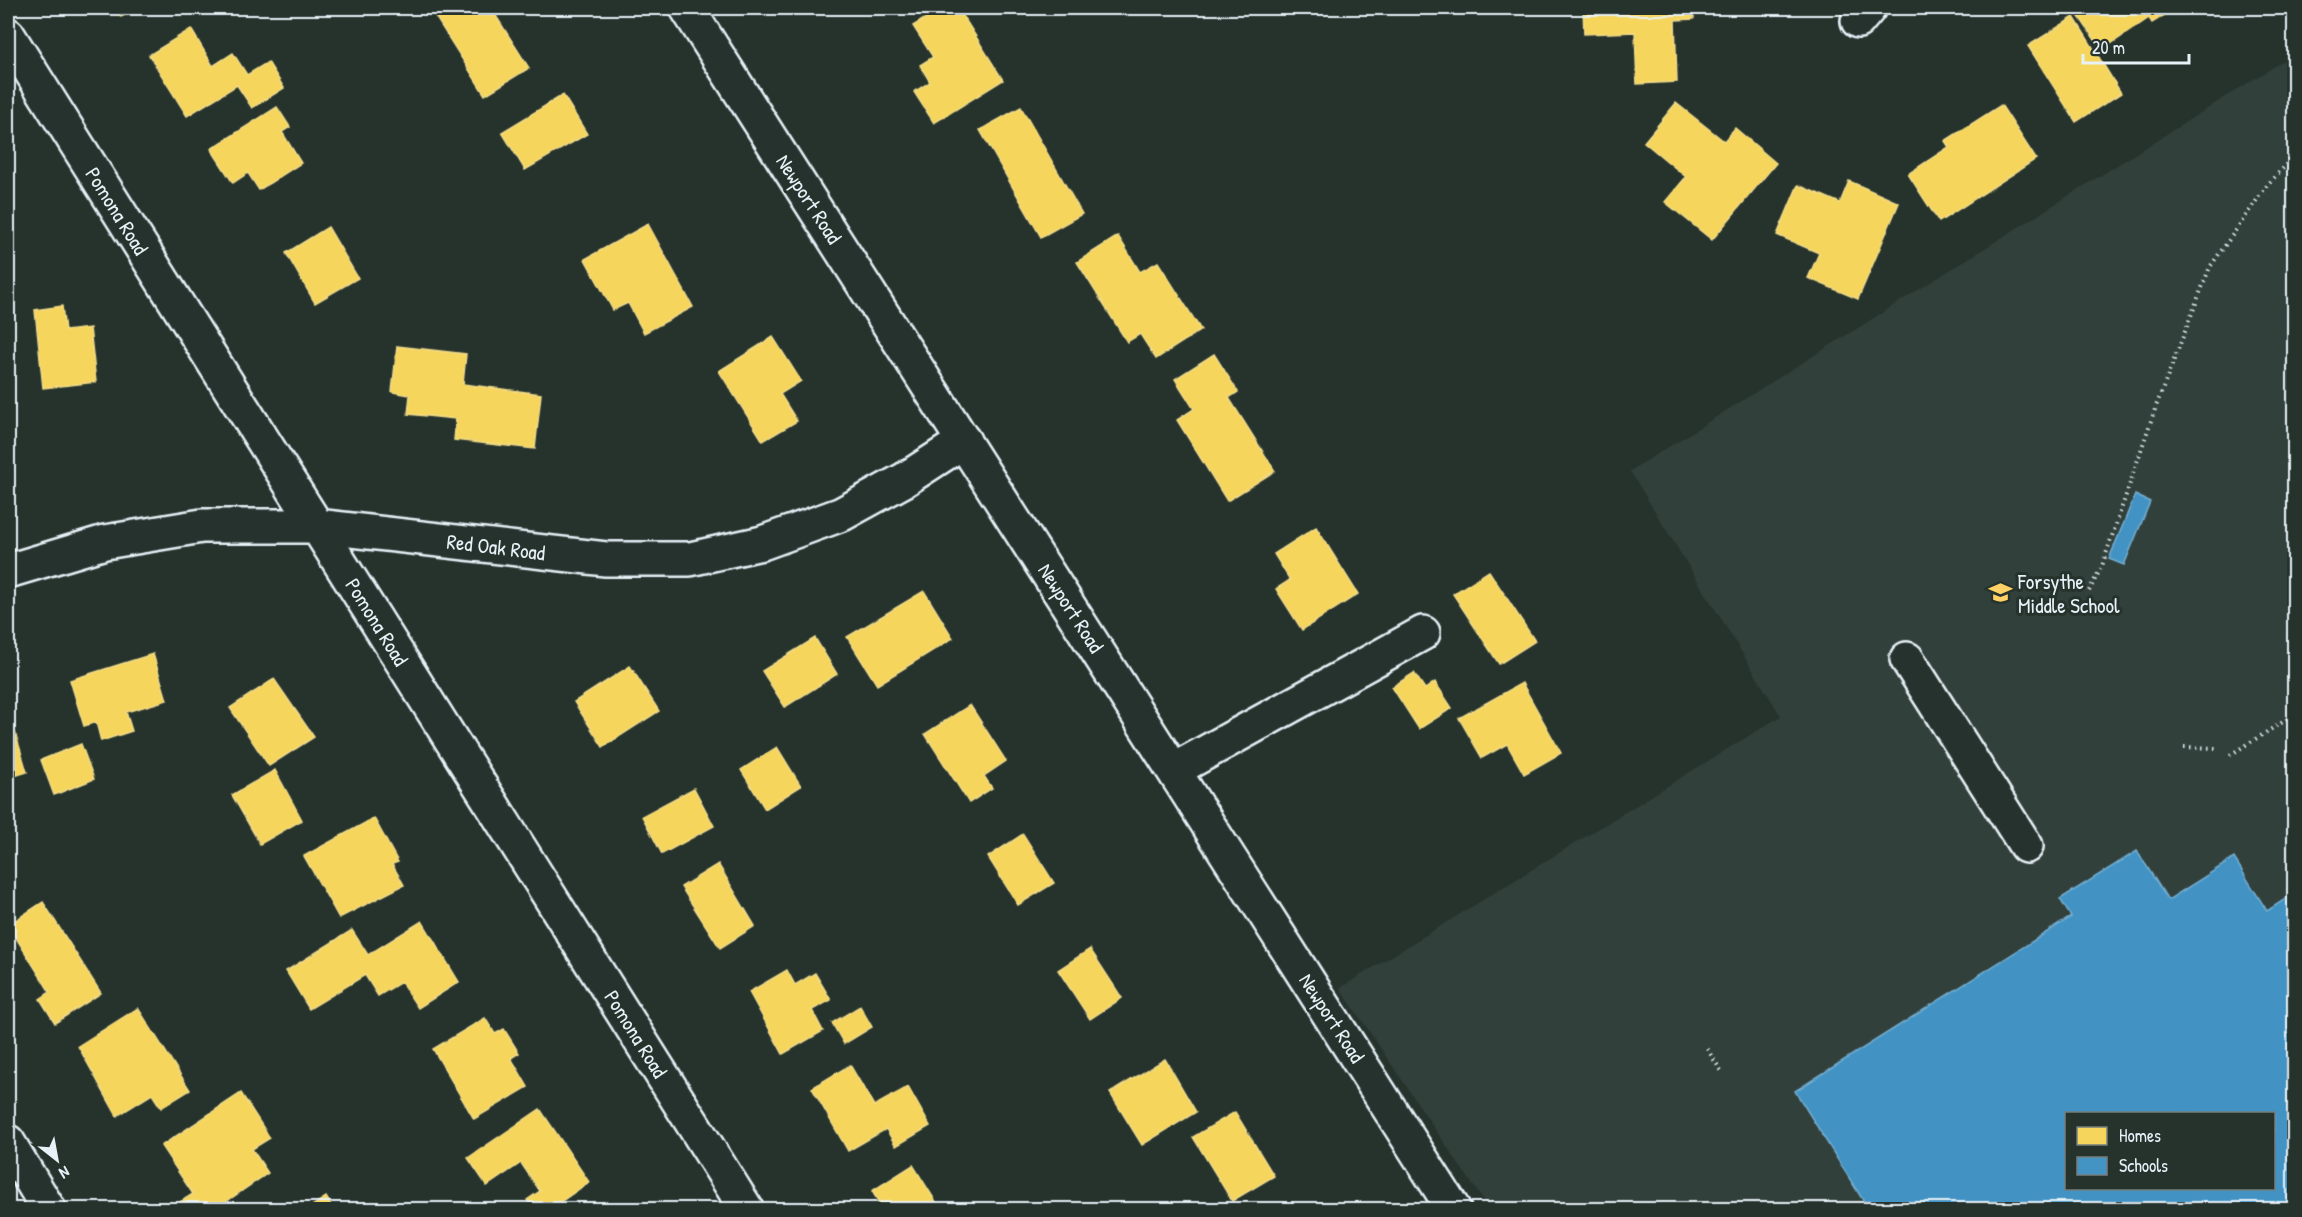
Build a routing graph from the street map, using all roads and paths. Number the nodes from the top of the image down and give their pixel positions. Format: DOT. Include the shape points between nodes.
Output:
graph roads {
  1 [pos="687,8"];
  2 [pos="8,35"];
  3 [pos="2295,158"];
  4 [pos="964,441"];
  5 [pos="316,526"];
  6 [pos="8,571"];
  7 [pos="2089,591"];
  8 [pos="1423,633"];
  9 [pos="1907,659"];
  10 [pos="2295,715"];
  11 [pos="2184,747"];
  12 [pos="2217,748"];
  13 [pos="2230,755"];
  14 [pos="1174,770"];
  15 [pos="2026,846"];
  16 [pos="1707,1049"];
  17 [pos="1722,1072"];
  18 [pos="8,1142"];
  19 [pos="49,1209"];
  20 [pos="747,1209"];
  21 [pos="1454,1209"];
  1 -- 4 [label="street, Newport Road"];
  2 -- 5 [label="street, Pomona Road"];
  3 -- 7 [label="path" via="2268,184 2210,267 2155,410 2102,566"];
  4 -- 5 [label="street, Red Oak Road" via="842,514 762,543 690,559 606,559"];
  4 -- 14 [label="street, Newport Road"];
  5 -- 6 [label="street, Red Oak Road" via="202,526 105,542"];
  5 -- 20 [label="street, Pomona Road"];
  8 -- 14 [label="street"];
  9 -- 15 [label="street"];
  10 -- 13 [label="path"];
  11 -- 12 [label="path"];
  14 -- 21 [label="street, Newport Road"];
  16 -- 17 [label="path"];
  18 -- 19 [label="street"];
}
